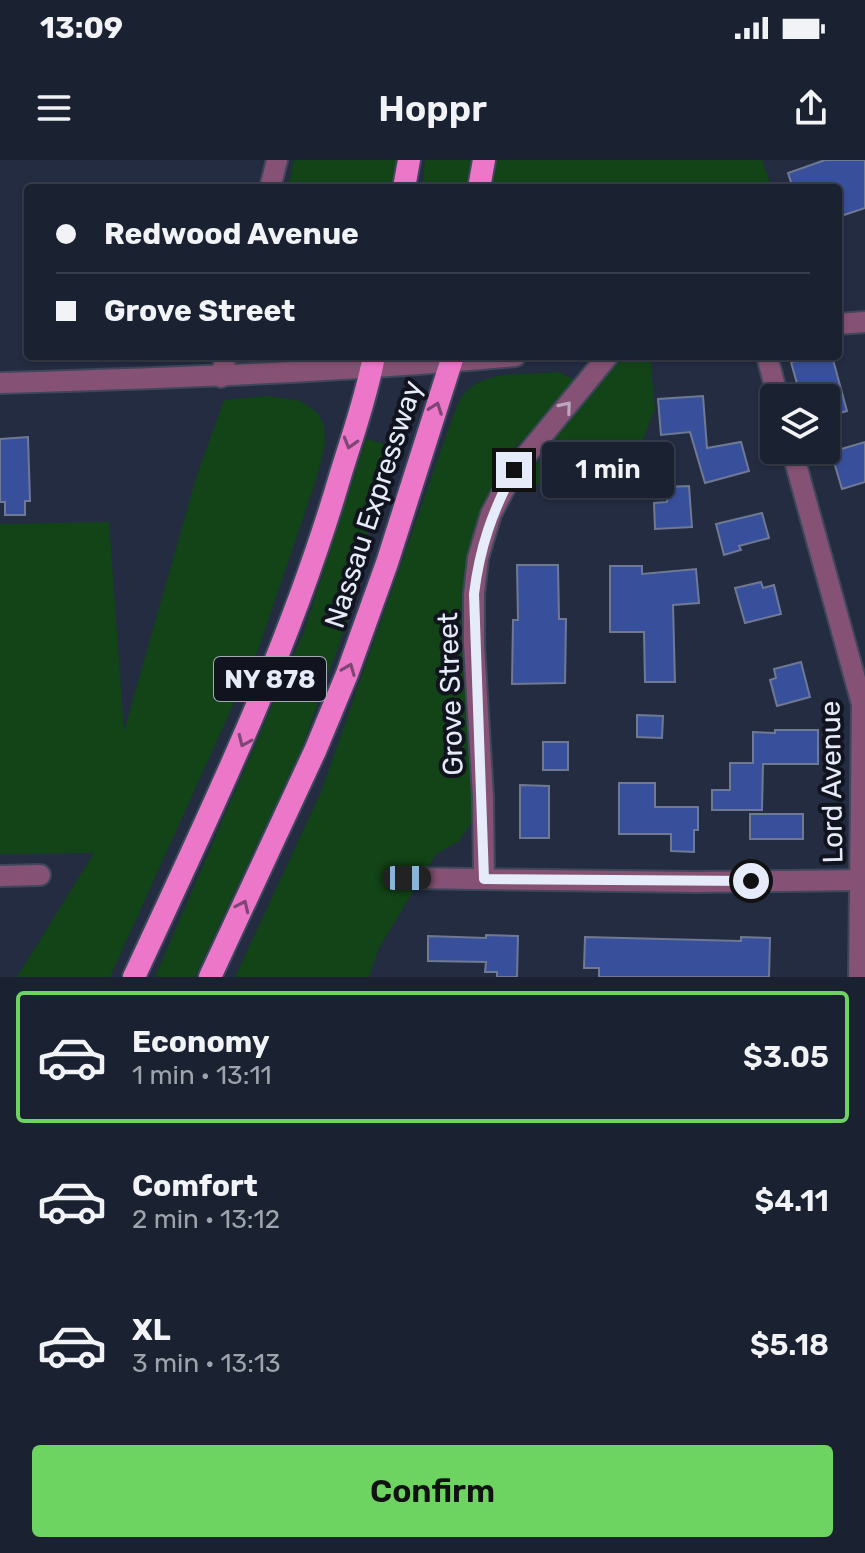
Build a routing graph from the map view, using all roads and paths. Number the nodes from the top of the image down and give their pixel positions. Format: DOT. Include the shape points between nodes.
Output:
graph roads {
  1 [pos="409,160"];
  2 [pos="484,160"];
  3 [pos="276,163"];
  4 [pos="271,184"];
  5 [pos="405,184"];
  6 [pos="480,184"];
  7 [pos="865,322"];
  8 [pos="842,324"];
  9 [pos="225,360"];
  10 [pos="413,360"];
  11 [pos="452,360"];
  12 [pos="605,360"];
  13 [pos="768,360"];
  14 [pos="373,362"];
  15 [pos="221,377"];
  16 [pos="0,383"];
  17 [pos="774,384"];
  18 [pos="796,464"];
  19 [pos="40,875"];
  20 [pos="0,876"];
  21 [pos="407,878"];
  22 [pos="484,879"];
  23 [pos="863,880"];
  24 [pos="134,977"];
  25 [pos="210,977"];
  26 [pos="859,977"];
  1 -- 5 [label="highway"];
  2 -- 6 [label="highway"];
  3 -- 4 [label="street"];
  7 -- 8 [label="street"];
  9 -- 15 [label="street"];
  10 -- 14 [label="street"];
  25 -- 11 [label="highway, Nassau Expressway / NY 878, one-way" via="347,674"];
  22 -- 12 [label="street, Grove Street, one-way" via="474,645 478,558 491,514 514,470"];
  13 -- 17 [label="street"];
  14 -- 15 [label="street"];
  14 -- 24 [label="highway, Nassau Expressway / NY 878, one-way" via="320,546 279,656"];
  15 -- 16 [label="street"];
  18 -- 23 [label="street, Lord Avenue" via="862,704"];
  19 -- 20 [label="street"];
  21 -- 22 [label="street"];
  22 -- 23 [label="street"];
  23 -- 26 [label="street, Lord Avenue"];
}
